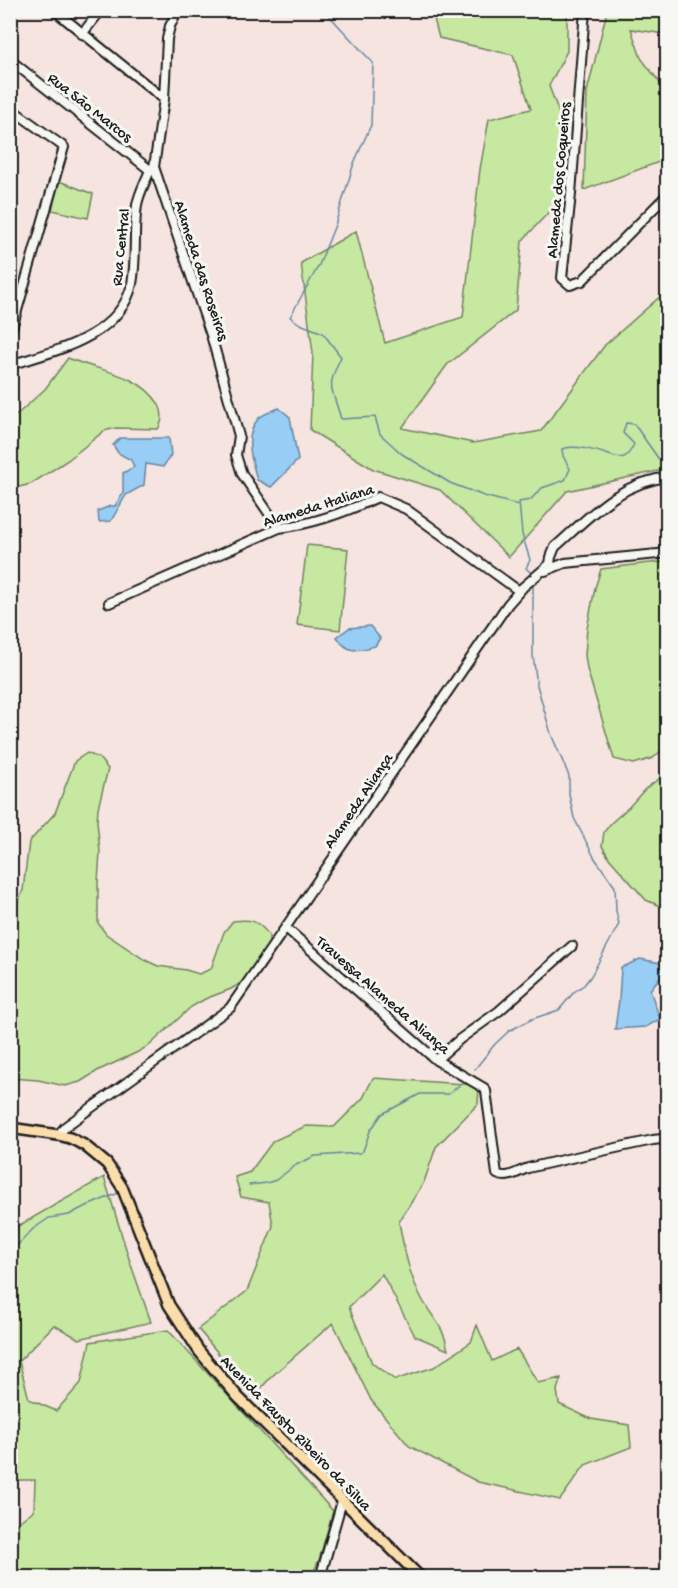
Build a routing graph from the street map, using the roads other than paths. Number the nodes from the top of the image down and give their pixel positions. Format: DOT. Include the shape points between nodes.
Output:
graph roads {
  1 [pos="54,10"];
  2 [pos="101,10"];
  3 [pos="178,10"];
  4 [pos="585,10"];
  5 [pos="82,34"];
  6 [pos="10,60"];
  7 [pos="164,99"];
  8 [pos="10,108"];
  9 [pos="152,169"];
  10 [pos="668,194"];
  11 [pos="10,335"];
  12 [pos="10,365"];
  13 [pos="668,477"];
  14 [pos="279,528"];
  15 [pos="668,553"];
  16 [pos="536,575"];
  17 [pos="521,589"];
  18 [pos="109,603"];
  19 [pos="286,928"];
  20 [pos="572,946"];
  21 [pos="436,1060"];
  22 [pos="10,1128"];
  23 [pos="58,1135"];
  24 [pos="668,1142"];
  25 [pos="342,1501"];
  26 [pos="320,1578"];
  27 [pos="421,1578"];
  1 -- 5 [label="street"];
  2 -- 5 [label="street"];
  3 -- 7 [label="street, Alameda das Roseiras" via="167,39"];
  4 -- 10 [label="street, Alameda dos Coqueiros" via="562,278 570,285 582,281"];
  5 -- 7 [label="street"];
  6 -- 9 [label="street, Rua São Marcos"];
  7 -- 9 [label="street, Alameda das Roseiras"];
  8 -- 11 [label="street" via="64,147"];
  9 -- 12 [label="street, Rua Central" via="137,202 132,284 115,316 101,329 67,347"];
  9 -- 14 [label="street, Alameda das Roseiras" via="211,335 239,436 236,455 242,474"];
  13 -- 16 [label="street, Alameda Aliança" via="650,479 612,497 555,547 550,564"];
  14 -- 17 [label="street, Alameda Italiana" via="349,511 378,497 406,508"];
  14 -- 18 [label="street, Alameda Italiana"];
  15 -- 16 [label="street" via="565,563"];
  16 -- 17 [label="street, Alameda Aliança"];
  17 -- 19 [label="street, Alameda Aliança"];
  19 -- 21 [label="street, Travessa Alameda Aliança"];
  19 -- 23 [label="street, Alameda Aliança" via="230,1008"];
  20 -- 21 [label="street"];
  21 -- 24 [label="street, Travessa Alameda Aliança" via="486,1091 497,1174 502,1176 653,1140"];
  22 -- 23 [label="main road, Avenida Fausto Ribeiro da Silva"];
  23 -- 25 [label="main road, Avenida Fausto Ribeiro da Silva" via="84,1145 114,1173 169,1305 199,1351"];
  25 -- 26 [label="street"];
  25 -- 27 [label="main road, Avenida Fausto Ribeiro da Silva"];
}
